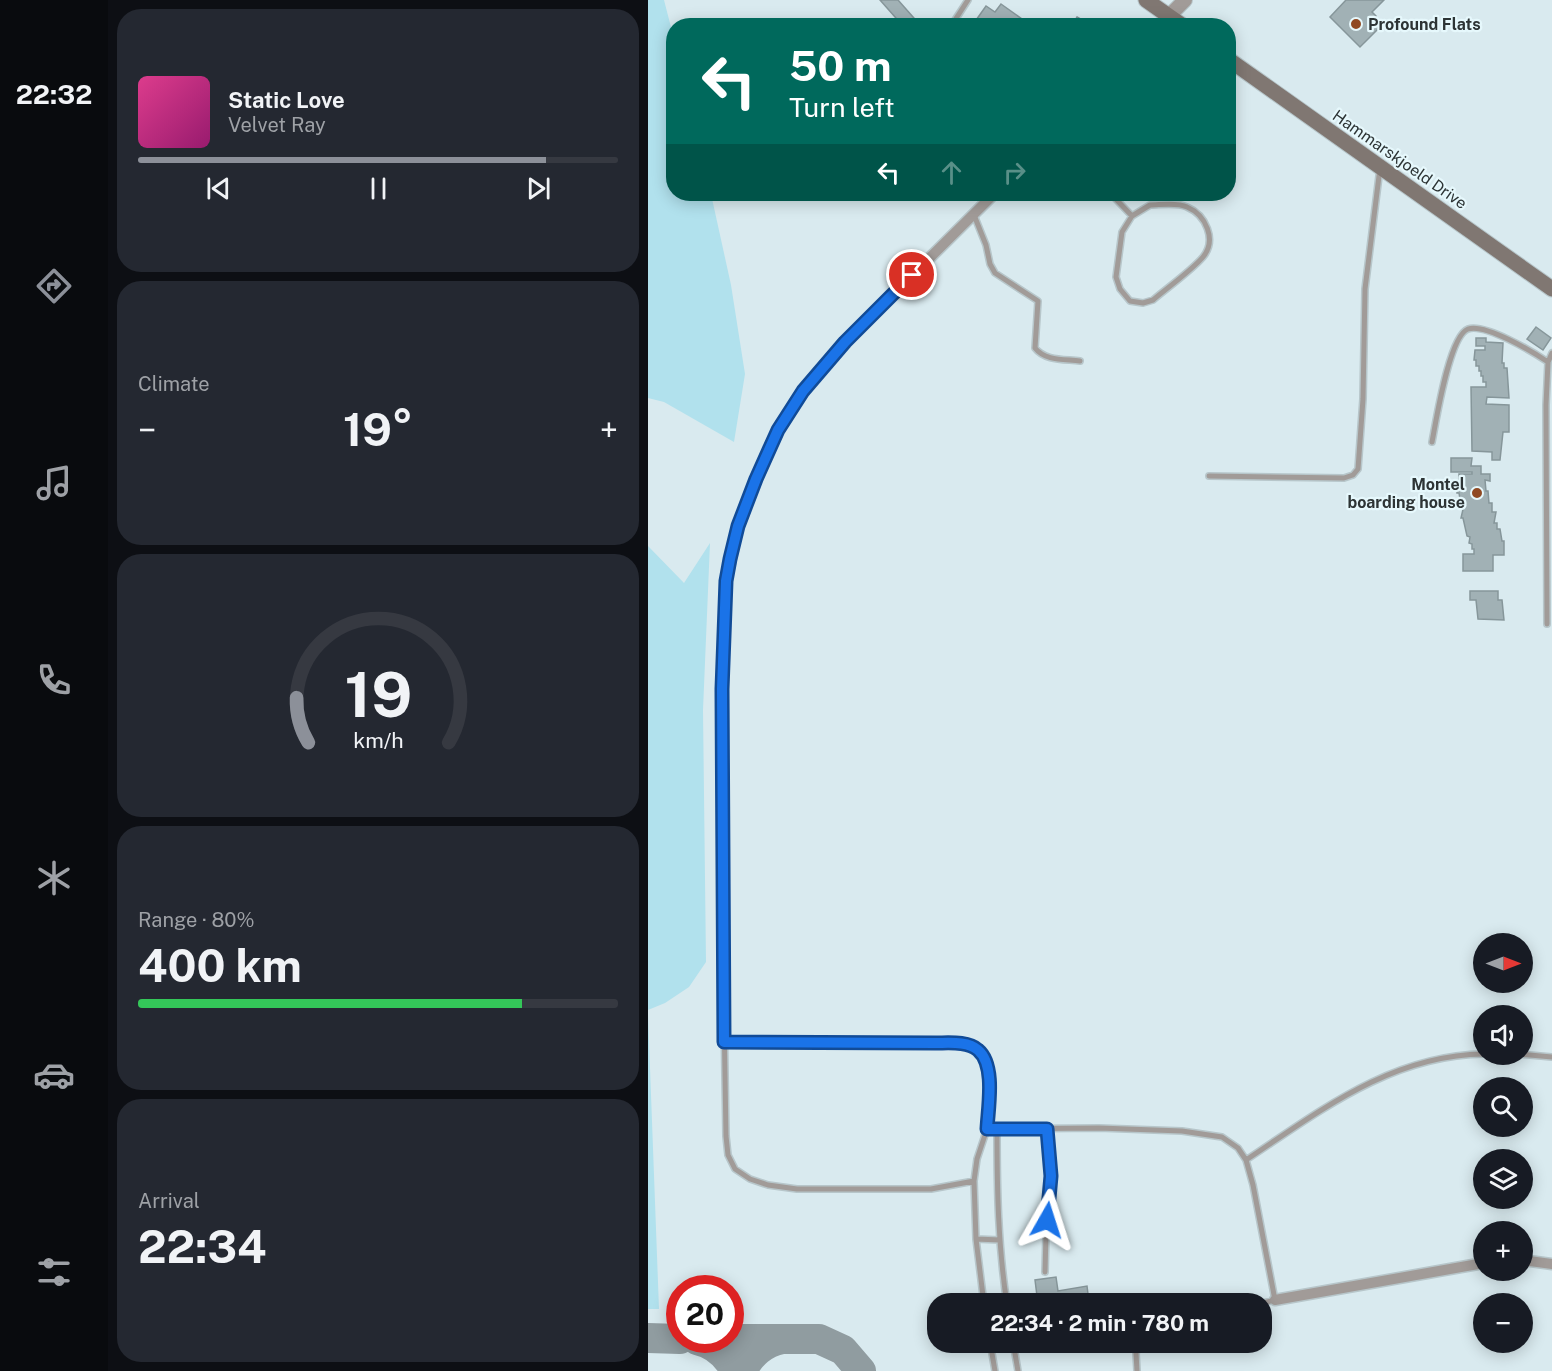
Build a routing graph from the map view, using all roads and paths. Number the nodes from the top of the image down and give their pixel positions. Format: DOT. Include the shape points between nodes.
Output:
graph roads {
  1 [pos="968,0"];
  2 [pos="1146,0"];
  3 [pos="1185,0"];
  4 [pos="956,18"];
  5 [pos="1161,18"];
  6 [pos="1167,18"];
  7 [pos="1236,64"];
  8 [pos="1380,167"];
  9 [pos="987,201"];
  10 [pos="1118,201"];
  11 [pos="974,214"];
  12 [pos="1132,216"];
  13 [pos="1552,289"];
  14 [pos="1552,353"];
  15 [pos="1080,361"];
  16 [pos="1548,362"];
  17 [pos="1432,442"];
  18 [pos="1209,477"];
  19 [pos="1547,624"];
  20 [pos="723,1014"];
  21 [pos="724,1042"];
  22 [pos="1473,1054"];
  23 [pos="1533,1055"];
  24 [pos="1552,1057"];
  25 [pos="987,1129"];
  26 [pos="1047,1129"];
  27 [pos="997,1130"];
  28 [pos="1246,1160"];
  29 [pos="974,1181"];
  30 [pos="976,1239"];
  31 [pos="1000,1240"];
  32 [pos="1533,1261"];
  33 [pos="1552,1264"];
  34 [pos="1473,1265"];
  35 [pos="1045,1272"];
  36 [pos="983,1293"];
  37 [pos="1006,1293"];
  38 [pos="1275,1300"];
  39 [pos="1272,1301"];
  40 [pos="992,1353"];
  41 [pos="1015,1353"];
  42 [pos="1136,1353"];
  43 [pos="994,1371"];
  44 [pos="1018,1371"];
  45 [pos="1137,1371"];
  1 -- 4 [label="lane"];
  2 -- 5 [label="main road"];
  3 -- 6 [label="street"];
  7 -- 8 [label="main road, Hammarskjoeld Drive"];
  8 -- 13 [label="main road, Hammarskjoeld Drive"];
  8 -- 18 [label="lane" via="1365,289 1358,469 1344,478"];
  9 -- 11 [label="street"];
  10 -- 12 [label="lane"];
  11 -- 15 [label="lane" via="995,273 1038,301 1035,348 1039,354"];
  11 -- 20 [label="street" via="845,342 803,391 778,430 738,526 726,581 722,689"];
  12 -- 12 [label="lane" via="1122,232 1116,277 1130,301 1143,303 1153,300 1203,257 1209,228 1187,207 1150,205"];
  14 -- 16 [label="lane"];
  16 -- 17 [label="lane" via="1479,328 1463,332 1444,381"];
  16 -- 19 [label="lane"];
  20 -- 21 [label="lane"];
  21 -- 25 [label="lane" via="963,1044 977,1049 986,1060 990,1081"];
  21 -- 29 [label="lane" via="728,1155 735,1169 750,1179 797,1190 931,1189"];
  22 -- 28 [label="lane" via="1433,1059 1362,1085"];
  23 -- 24 [label="lane"];
  25 -- 27 [label="lane"];
  25 -- 29 [label="lane"];
  26 -- 27 [label="lane"];
  26 -- 28 [label="lane" via="1203,1133 1222,1137 1238,1148"];
  26 -- 35 [label="lane" via="1051,1176"];
  27 -- 31 [label="lane"];
  28 -- 38 [label="lane"];
  29 -- 30 [label="lane"];
  30 -- 31 [label="lane"];
  30 -- 36 [label="lane"];
  31 -- 37 [label="lane"];
  32 -- 33 [label="street"];
  34 -- 38 [label="street"];
  38 -- 39 [label="lane"];
  40 -- 43 [label="lane"];
  41 -- 44 [label="lane"];
  42 -- 45 [label="lane"];
}
